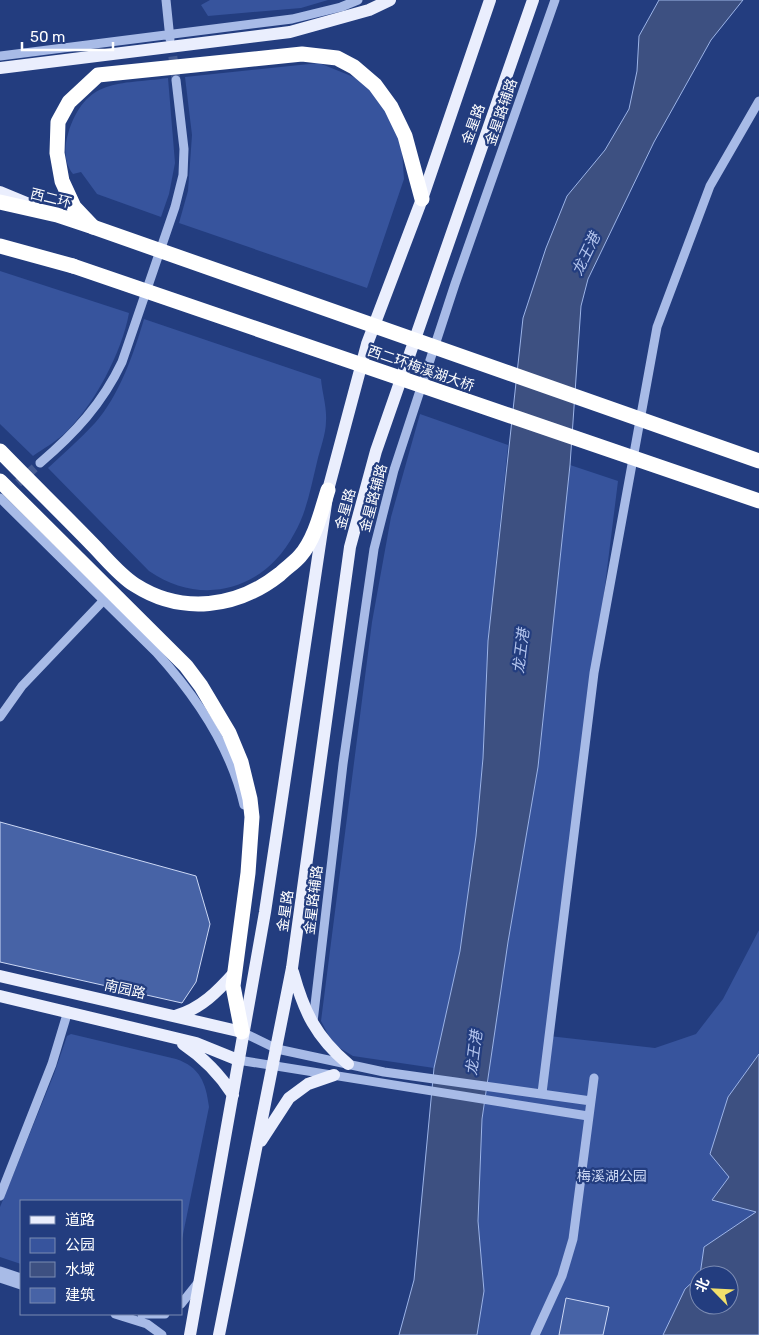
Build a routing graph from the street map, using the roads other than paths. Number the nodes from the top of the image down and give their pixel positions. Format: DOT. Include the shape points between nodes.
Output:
graph roads {
  1 [pos="166,0"];
  2 [pos="358,0"];
  3 [pos="390,0"];
  4 [pos="490,0"];
  5 [pos="533,0"];
  6 [pos="555,0"];
  7 [pos="170,37"];
  8 [pos="0,56"];
  9 [pos="0,68"];
  10 [pos="176,80"];
  11 [pos="759,101"];
  12 [pos="0,192"];
  13 [pos="422,199"];
  14 [pos="0,202"];
  15 [pos="57,215"];
  16 [pos="93,227"];
  17 [pos="0,246"];
  18 [pos="29,254"];
  19 [pos="0,257"];
  20 [pos="0,451"];
  21 [pos="759,461"];
  22 [pos="40,463"];
  23 [pos="4,486"];
  24 [pos="328,490"];
  25 [pos="0,499"];
  26 [pos="759,501"];
  27 [pos="103,601"];
  28 [pos="0,717"];
  29 [pos="250,846"];
  30 [pos="292,968"];
  31 [pos="235,972"];
  32 [pos="0,976"];
  33 [pos="0,996"];
  34 [pos="68,1012"];
  35 [pos="175,1016"];
  36 [pos="312,1025"];
  37 [pos="242,1032"];
  38 [pos="172,1037"];
  39 [pos="277,1048"];
  40 [pos="238,1060"];
  41 [pos="348,1064"];
  42 [pos="274,1066"];
  43 [pos="334,1075"];
  44 [pos="594,1078"];
  45 [pos="542,1093"];
  46 [pos="233,1095"];
  47 [pos="591,1101"];
  48 [pos="588,1116"];
  49 [pos="257,1148"];
  50 [pos="0,1196"];
  51 [pos="0,1271"];
  52 [pos="0,1278"];
  53 [pos="20,1278"];
  54 [pos="200,1280"];
  55 [pos="20,1285"];
  56 [pos="182,1303"];
  57 [pos="118,1315"];
  58 [pos="162,1335"];
  59 [pos="190,1335"];
  60 [pos="219,1335"];
  61 [pos="535,1335"];
  1 -- 7 [label="street"];
  2 -- 7 [label="street" via="292,19"];
  3 -- 9 [label="main road" via="369,10 290,32"];
  4 -- 13 [label="main road, 金星路"];
  5 -- 30 [label="main road, 金星路" via="376,451 350,546"];
  6 -- 36 [label="street, 金星路辅路" via="440,330 394,470 374,549 343,764"];
  7 -- 8 [label="street"];
  10 -- 22 [label="street" via="184,149 183,175 122,362 95,409"];
  11 -- 45 [label="street" via="710,186 657,327 594,673"];
  12 -- 15 [label="main road"];
  13 -- 16 [label="highway" via="406,136 375,85 354,67 337,58 302,54 98,75 69,102 58,122 56,153 62,181 74,207"];
  13 -- 24 [label="main road, 金星路" via="367,344"];
  14 -- 15 [label="highway, 西二环"];
  15 -- 16 [label="highway, 西二环"];
  16 -- 21 [label="highway, 西二环梅溪湖大桥, bridge"];
  17 -- 18 [label="highway"];
  18 -- 19 [label="highway"];
  18 -- 26 [label="highway, 西二环梅溪湖大桥, bridge" via="73,266"];
  20 -- 24 [label="highway" via="133,584 168,601 192,605 211,605 243,596 264,586 284,570 300,556 312,538"];
  23 -- 25 [label="street"];
  23 -- 29 [label="highway" via="162,642 201,686 229,733 241,762 251,808"];
  24 -- 37 [label="main road, 金星路" via="265,912"];
  25 -- 27 [label="street"];
  27 -- 28 [label="street" via="22,686"];
  27 -- 29 [label="street" via="173,670 204,714 220,742 242,795"];
  29 -- 31 [label="highway"];
  30 -- 36 [label="main road"];
  30 -- 39 [label="main road, 金星路"];
  31 -- 35 [label="main road" via="213,997 187,1013"];
  31 -- 37 [label="highway" via="233,986"];
  32 -- 35 [label="main road, 南园路"];
  33 -- 34 [label="main road"];
  34 -- 38 [label="main road"];
  34 -- 50 [label="street" via="52,1064"];
  35 -- 37 [label="main road, 南园路"];
  36 -- 41 [label="main road" via="329,1048"];
  37 -- 39 [label="street"];
  37 -- 40 [label="main road, 金星路"];
  38 -- 40 [label="main road"];
  38 -- 46 [label="main road" via="201,1056 221,1076"];
  39 -- 41 [label="street"];
  39 -- 42 [label="main road, 金星路"];
  40 -- 42 [label="street"];
  40 -- 46 [label="main road, 金星路"];
  41 -- 45 [label="street" via="384,1072"];
  42 -- 43 [label="street"];
  42 -- 49 [label="main road, 金星路"];
  43 -- 48 [label="street"];
  43 -- 49 [label="main road" via="308,1084 289,1098"];
  44 -- 47 [label="street"];
  45 -- 47 [label="street"];
  46 -- 54 [label="main road, 金星路"];
  47 -- 48 [label="street"];
  48 -- 61 [label="street" via="573,1239 562,1276"];
  49 -- 60 [label="main road, 金星路"];
  51 -- 53 [label="street"];
  52 -- 55 [label="street"];
  54 -- 56 [label="street"];
  54 -- 59 [label="main road, 金星路"];
  57 -- 58 [label="street" via="147,1324"];
}
